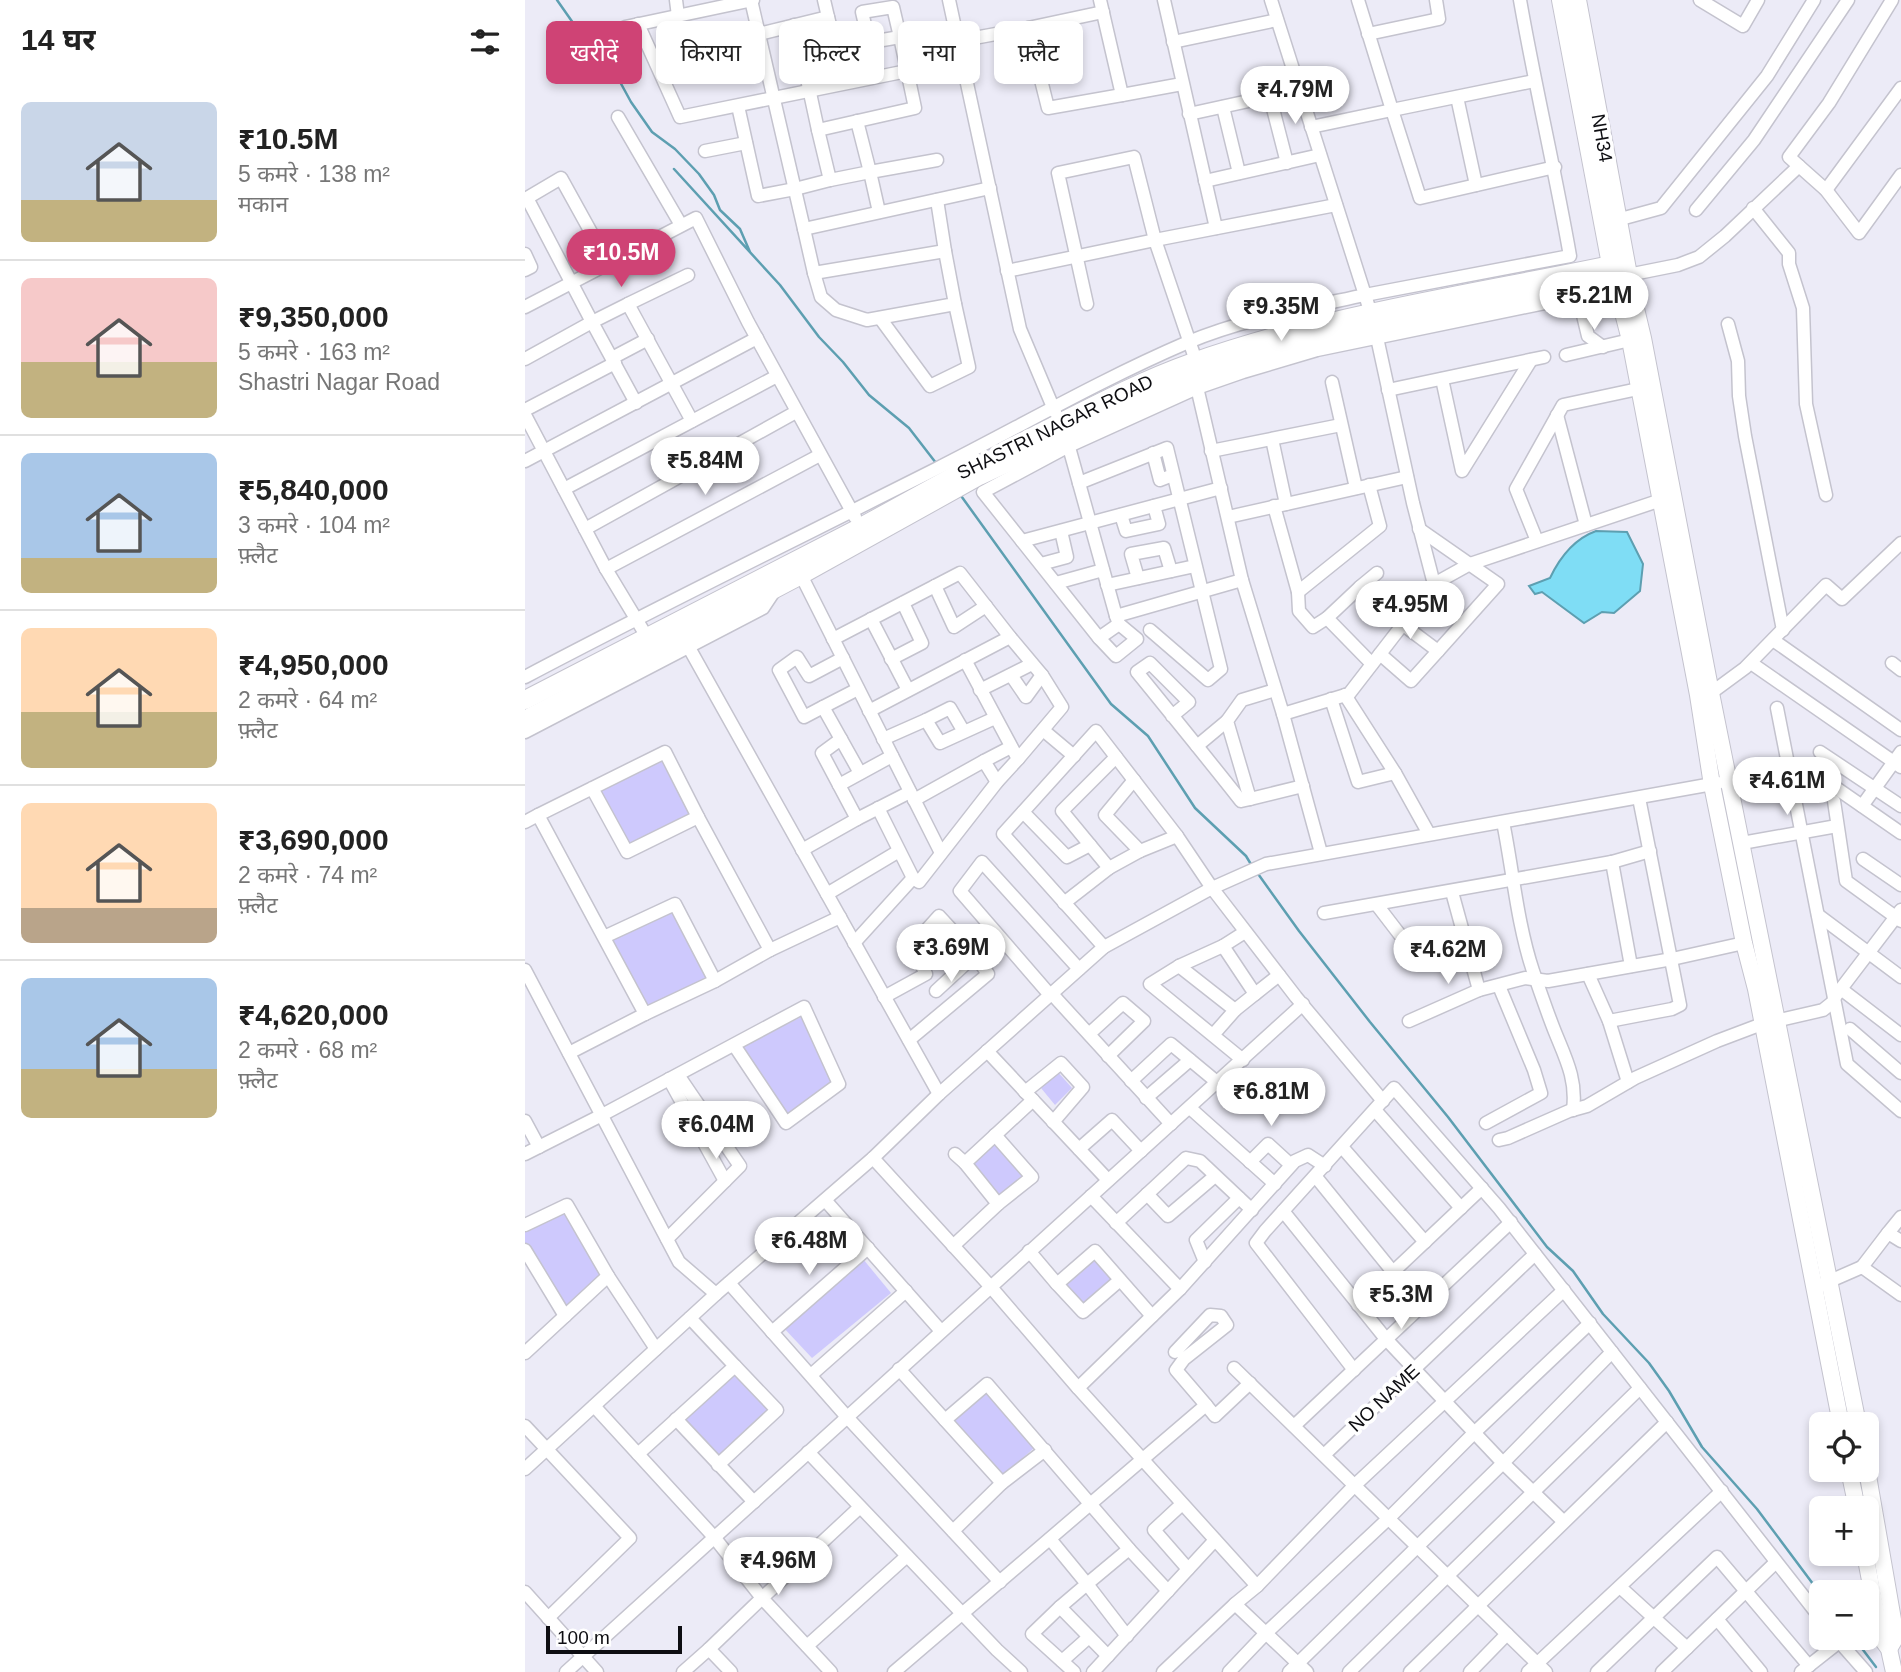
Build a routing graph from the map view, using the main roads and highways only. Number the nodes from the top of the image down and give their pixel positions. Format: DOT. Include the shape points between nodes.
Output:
graph roads {
  1 [pos="1570,7"];
  2 [pos="1595,145"];
  3 [pos="1620,270"];
  4 [pos="864,533"];
  5 [pos="651,644"];
  6 [pos="1705,694"];
  7 [pos="525,700"];
  8 [pos="525,720"];
  9 [pos="1770,1023"];
  10 [pos="1847,1367"];
  11 [pos="1830,1370"];
  12 [pos="1839,1412"];
  13 [pos="1856,1412"];
  14 [pos="1869,1482"];
  15 [pos="1867,1566"];
  16 [pos="1889,1649"];
  17 [pos="1893,1672"];
  1 -- 2 [label="highway, NH34 / NH34"];
  2 -- 3 [label="highway, NH34"];
  2 -- 3 [label="highway, NH34 / NH34" via="1617,220"];
  3 -- 4 [label="highway, SHASTRI NAGAR ROAD" via="1374,326 1296,331 1062,428"];
  3 -- 6 [label="main road" via="1638,389"];
  3 -- 6 [label="main road" via="1649,366"];
  4 -- 5 [label="highway, SHASTRI NAGAR ROAD"];
  4 -- 5 [label="highway" via="685,642"];
  5 -- 7 [label="highway, SHASTRI NAGAR ROAD"];
  5 -- 8 [label="highway"];
  6 -- 9 [label="main road" via="1742,843"];
  6 -- 9 [label="main road" via="1712,785 1744,943"];
  9 -- 10 [label="main road"];
  9 -- 11 [label="main road"];
  10 -- 11 [label="main road"];
  10 -- 13 [label="main road"];
  11 -- 12 [label="main road"];
  14 -- 16 [label="main road" via="1896,1637"];
  15 -- 16 [label="main road" via="1881,1638"];
  16 -- 17 [label="main road"];
}
